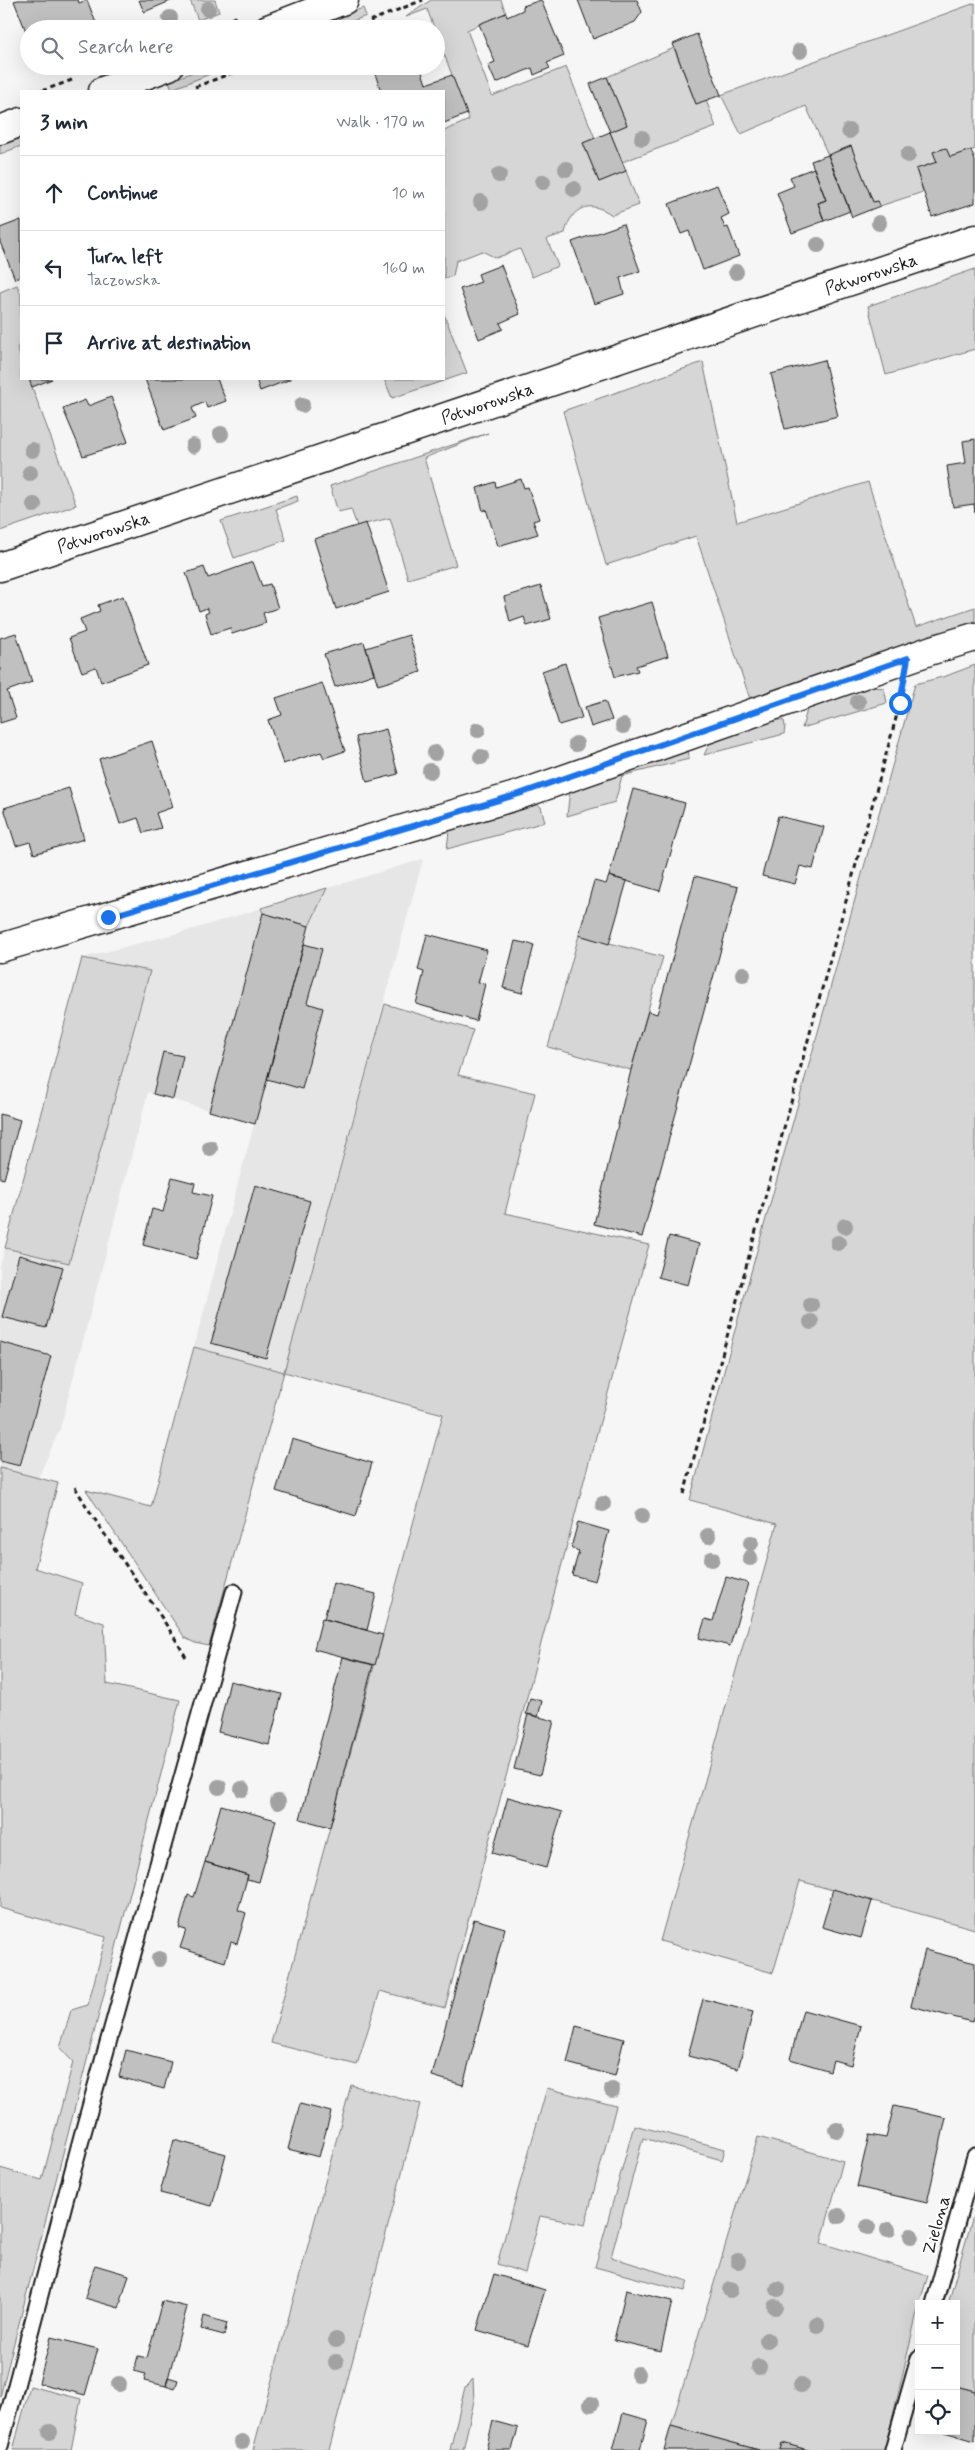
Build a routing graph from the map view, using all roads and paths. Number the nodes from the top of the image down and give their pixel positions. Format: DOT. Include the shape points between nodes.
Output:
graph roads {
  1 [pos="344,0"];
  2 [pos="422,0"];
  3 [pos="292,20"];
  4 [pos="372,20"];
  5 [pos="145,75"];
  6 [pos="226,75"];
  7 [pos="192,88"];
  8 [pos="106,90"];
  9 [pos="20,122"];
  10 [pos="0,130"];
  11 [pos="975,239"];
  12 [pos="0,567"];
  13 [pos="975,637"];
  14 [pos="908,658"];
  15 [pos="0,948"];
  16 [pos="75,1487"];
  17 [pos="684,1494"];
  18 [pos="234,1592"];
  19 [pos="204,1702"];
  20 [pos="975,2156"];
  21 [pos="935,2300"];
  22 [pos="915,2372"];
  23 [pos="0,2446"];
  24 [pos="893,2450"];
  1 -- 3 [label="street"];
  2 -- 4 [label="path"];
  5 -- 8 [label="street"];
  6 -- 7 [label="path"];
  9 -- 10 [label="street"];
  11 -- 12 [label="street, Potworowska"];
  13 -- 14 [label="street"];
  14 -- 15 [label="street" via="519,794"];
  14 -- 17 [label="path" via="900,703"];
  16 -- 19 [label="path" via="115,1552 167,1624 188,1661"];
  18 -- 19 [label="lane"];
  19 -- 23 [label="lane" via="82,2136"];
  20 -- 21 [label="lane, Zielona"];
  22 -- 24 [label="lane"];
}
